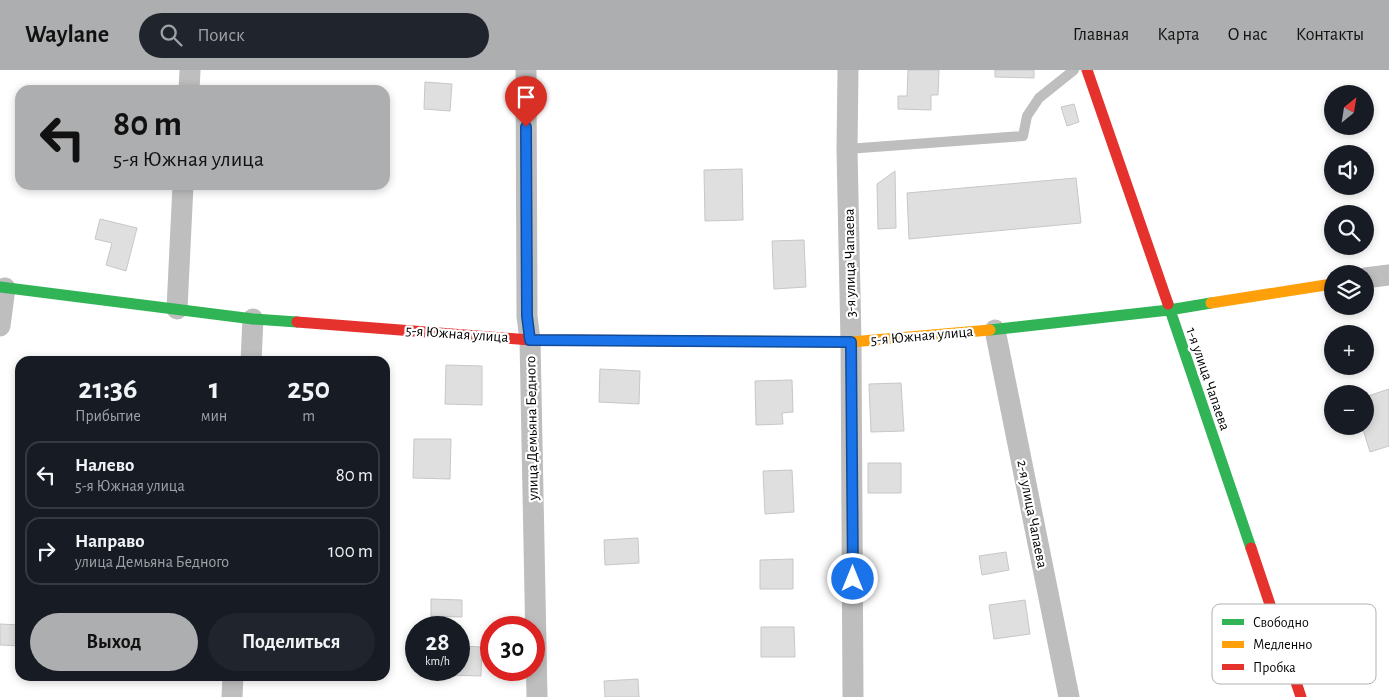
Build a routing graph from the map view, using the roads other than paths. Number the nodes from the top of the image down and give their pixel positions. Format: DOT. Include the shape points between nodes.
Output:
graph roads {
  1 [pos="190,70"];
  2 [pos="526,70"];
  3 [pos="848,70"];
  4 [pos="1074,70"];
  5 [pos="1087,70"];
  6 [pos="188,85"];
  7 [pos="847,148"];
  8 [pos="184,190"];
  9 [pos="1389,274"];
  10 [pos="1374,276"];
  11 [pos="1324,285"];
  12 [pos="3,288"];
  13 [pos="177,310"];
  14 [pos="1169,310"];
  15 [pos="253,319"];
  16 [pos="0,326"];
  17 [pos="995,330"];
  18 [pos="530,340"];
  19 [pos="851,342"];
  20 [pos="251,356"];
  21 [pos="1269,604"];
  22 [pos="233,681"];
  23 [pos="1297,684"];
  24 [pos="232,697"];
  25 [pos="537,697"];
  26 [pos="853,697"];
  27 [pos="1069,697"];
  28 [pos="1301,697"];
  1 -- 6 [label="street"];
  2 -- 18 [label="street, улица Демьяна Бедного" via="527,316"];
  3 -- 7 [label="street, 3-я улица Чапаева"];
  4 -- 7 [label="lane" via="1040,98 1027,116 1023,136"];
  5 -- 14 [label="street, 1-я улица Чапаева"];
  7 -- 19 [label="street, 3-я улица Чапаева"];
  8 -- 13 [label="street"];
  9 -- 10 [label="street"];
  11 -- 14 [label="street, 5-я Южная улица"];
  12 -- 13 [label="street, 5-я Южная улица"];
  12 -- 16 [label="street"];
  13 -- 15 [label="street, 5-я Южная улица"];
  14 -- 17 [label="street, 5-я Южная улица"];
  14 -- 21 [label="street, 1-я улица Чапаева"];
  15 -- 18 [label="street, 5-я Южная улица"];
  15 -- 20 [label="street"];
  17 -- 19 [label="street, 5-я Южная улица"];
  17 -- 27 [label="street, 2-я улица Чапаева"];
  18 -- 19 [label="street, 5-я Южная улица"];
  18 -- 25 [label="street, улица Демьяна Бедного"];
  19 -- 26 [label="street, 3-я улица Чапаева"];
  22 -- 24 [label="street"];
  23 -- 28 [label="street, 1-я улица Чапаева"];
}
